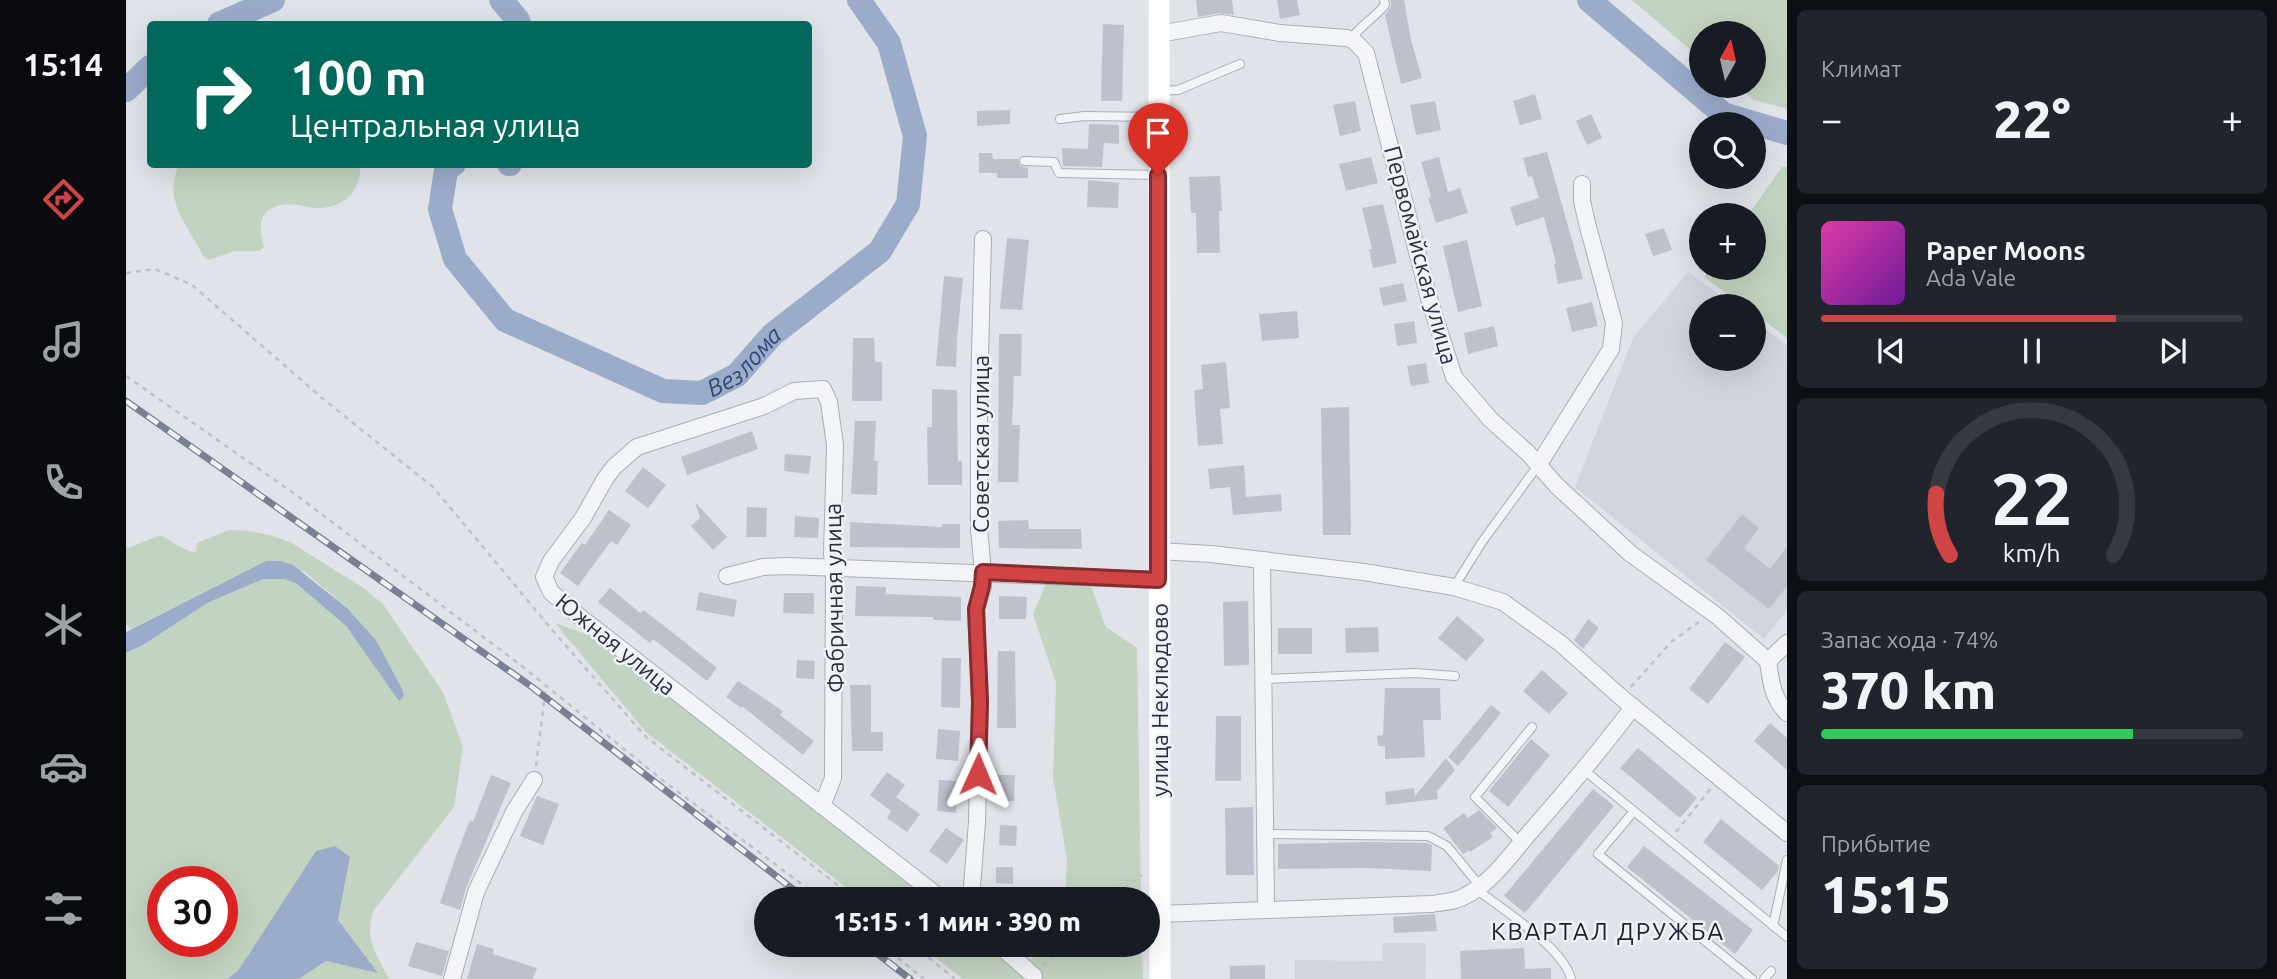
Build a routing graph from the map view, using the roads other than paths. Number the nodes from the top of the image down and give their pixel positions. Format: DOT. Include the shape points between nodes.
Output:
graph roads {
  1 [pos="1158,0"];
  2 [pos="1384,0"];
  3 [pos="1158,34"];
  4 [pos="1350,40"];
  5 [pos="1240,64"];
  6 [pos="1158,92"];
  7 [pos="1158,117"];
  8 [pos="1060,119"];
  9 [pos="1024,161"];
  10 [pos="1158,175"];
  11 [pos="1582,184"];
  12 [pos="983,239"];
  13 [pos="823,389"];
  14 [pos="1539,464"];
  15 [pos="1158,551"];
  16 [pos="1262,560"];
  17 [pos="834,569"];
  18 [pos="983,572"];
  19 [pos="727,576"];
  20 [pos="1158,580"];
  21 [pos="1454,587"];
  22 [pos="1787,643"];
  23 [pos="1768,661"];
  24 [pos="1455,676"];
  25 [pos="1264,679"];
  26 [pos="1628,702"];
  27 [pos="1787,713"];
  28 [pos="1532,727"];
  29 [pos="1584,770"];
  30 [pos="534,780"];
  31 [pos="822,807"];
  32 [pos="1634,811"];
  33 [pos="1787,833"];
  34 [pos="1265,834"];
  35 [pos="1521,843"];
  36 [pos="1787,860"];
  37 [pos="926,887"];
  38 [pos="972,887"];
  39 [pos="1159,887"];
  40 [pos="1478,887"];
  41 [pos="1266,910"];
  42 [pos="1160,914"];
  43 [pos="1773,926"];
  44 [pos="1787,937"];
  45 [pos="1013,957"];
  46 [pos="1160,957"];
  47 [pos="1771,971"];
  48 [pos="1034,976"];
  49 [pos="452,979"];
  50 [pos="1160,979"];
  51 [pos="1572,979"];
  52 [pos="1752,979"];
  53 [pos="1764,979"];
  1 -- 3 [label="main road, улица Неклюдово"];
  2 -- 4 [label="lane" via="1385,5"];
  3 -- 4 [label="street" via="1221,23"];
  3 -- 6 [label="main road, улица Неклюдово"];
  4 -- 14 [label="street, Первомайская улица" via="1366,53 1450,369 1491,420"];
  5 -- 6 [label="lane" via="1178,90"];
  6 -- 7 [label="main road, улица Неклюдово"];
  7 -- 8 [label="lane"];
  7 -- 10 [label="main road, улица Неклюдово"];
  9 -- 10 [label="lane" via="1054,162 1059,173"];
  10 -- 15 [label="main road, улица Неклюдово"];
  11 -- 14 [label="street" via="1587,223 1614,323 1611,349"];
  12 -- 18 [label="street, Советская улица" via="979,420"];
  13 -- 17 [label="street, Фабричная улица" via="835,445"];
  13 -- 31 [label="street, Южная улица" via="794,391 764,406 637,447 605,479 544,577 551,592 575,613"];
  14 -- 21 [label="lane"];
  14 -- 23 [label="street, Первомайская улица" via="1631,554 1713,613"];
  15 -- 16 [label="street"];
  15 -- 20 [label="main road, улица Неклюдово"];
  16 -- 21 [label="street"];
  16 -- 25 [label="street"];
  17 -- 18 [label="street"];
  17 -- 19 [label="street" via="763,567"];
  17 -- 31 [label="street, Фабричная улица" via="833,778"];
  18 -- 20 [label="street"];
  18 -- 38 [label="street, Советская улица" via="976,609 980,702"];
  20 -- 39 [label="main road, улица Неклюдово"];
  21 -- 26 [label="street" via="1503,602 1560,643"];
  22 -- 23 [label="street"];
  23 -- 27 [label="street" via="1777,704"];
  24 -- 25 [label="lane" via="1415,673"];
  25 -- 34 [label="street"];
  26 -- 29 [label="street"];
  26 -- 33 [label="street"];
  28 -- 35 [label="lane" via="1475,797"];
  29 -- 32 [label="lane"];
  29 -- 35 [label="street"];
  30 -- 49 [label="street" via="475,892"];
  31 -- 37 [label="street, Южная улица"];
  32 -- 43 [label="lane"];
  32 -- 52 [label="lane" via="1598,854"];
  34 -- 40 [label="lane" via="1428,836 1447,846"];
  34 -- 41 [label="street"];
  35 -- 40 [label="street"];
  36 -- 43 [label="lane"];
  40 -- 41 [label="street" via="1455,900 1431,904"];
  40 -- 51 [label="lane" via="1556,952"];
  41 -- 42 [label="street"];
  43 -- 44 [label="lane"];
  45 -- 48 [label="street"];
  46 -- 50 [label="main road, улица Неклюдово"];
  47 -- 53 [label="lane"];
}
